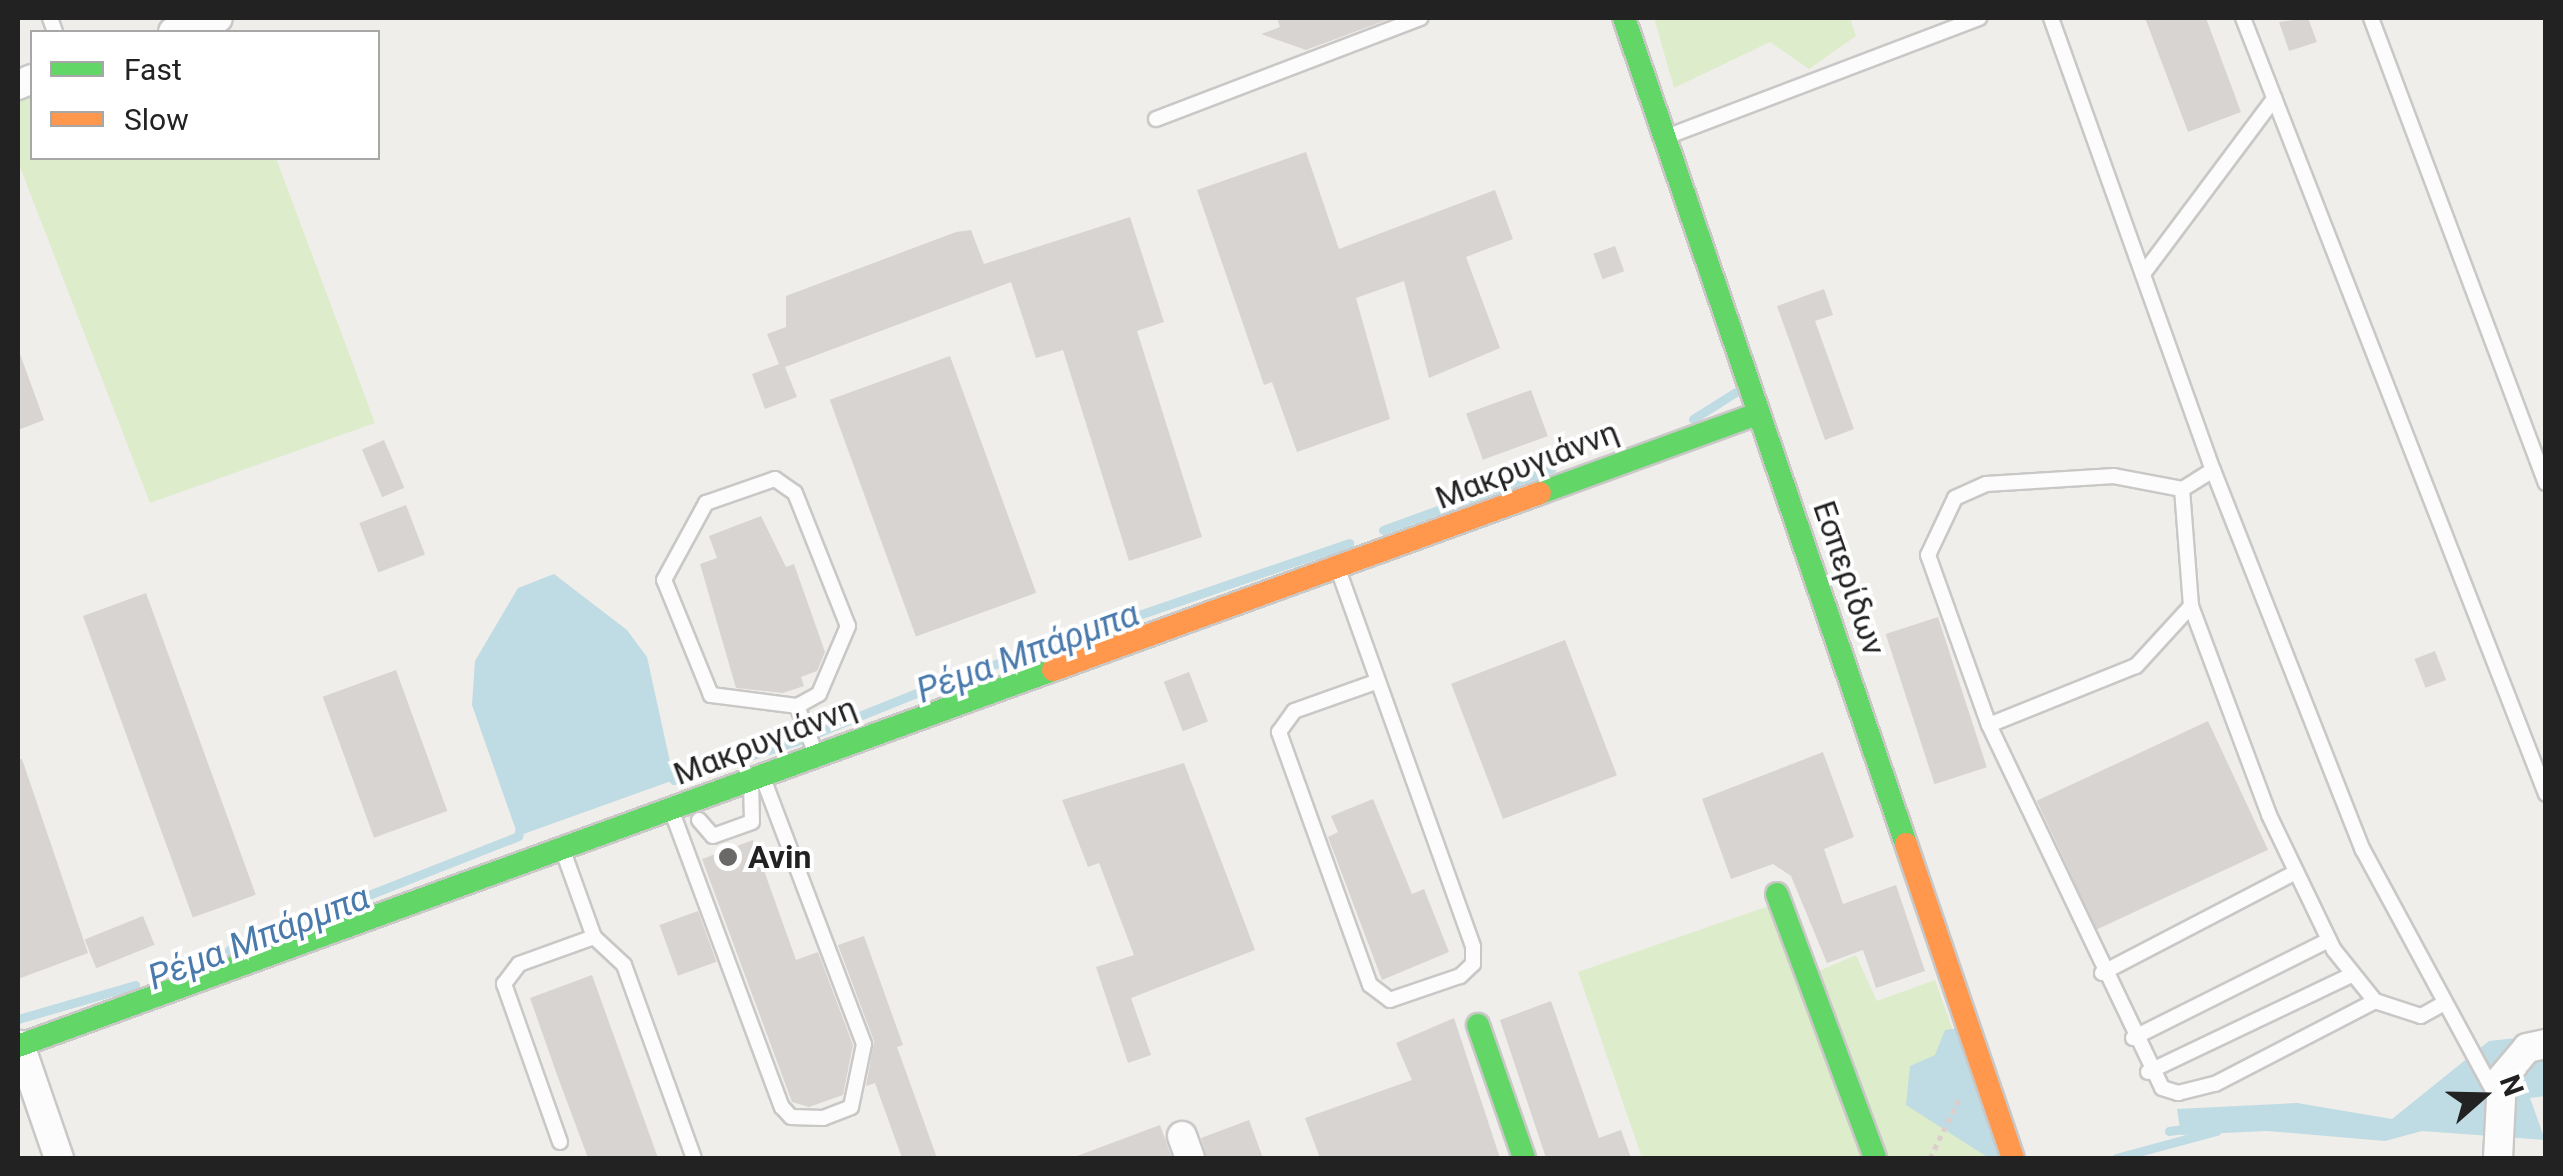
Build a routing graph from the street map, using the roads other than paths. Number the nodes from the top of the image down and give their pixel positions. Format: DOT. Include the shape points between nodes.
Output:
graph roads {
  1 [pos="218,18"];
  2 [pos="1420,18"];
  3 [pos="1624,18"];
  4 [pos="1979,18"];
  5 [pos="2051,18"];
  6 [pos="2242,18"];
  7 [pos="2371,18"];
  8 [pos="179,30"];
  9 [pos="2274,99"];
  10 [pos="1156,120"];
  11 [pos="1665,137"];
  12 [pos="2143,274"];
  13 [pos="1761,419"];
  14 [pos="2213,470"];
  15 [pos="2546,483"];
  16 [pos="2182,489"];
  17 [pos="1338,569"];
  18 [pos="2191,606"];
  19 [pos="1376,682"];
  20 [pos="797,706"];
  21 [pos="1988,724"];
  22 [pos="816,755"];
  23 [pos="757,778"];
  24 [pos="2546,794"];
  25 [pos="672,811"];
  26 [pos="699,820"];
  27 [pos="563,850"];
  28 [pos="2296,872"];
  29 [pos="1777,894"];
  30 [pos="594,937"];
  31 [pos="2329,940"];
  32 [pos="2102,973"];
  33 [pos="2352,975"];
  34 [pos="2375,1001"];
  35 [pos="2442,1004"];
  36 [pos="1478,1025"];
  37 [pos="2133,1038"];
  38 [pos="2546,1044"];
  39 [pos="19,1046"];
  40 [pos="2148,1072"];
  41 [pos="2497,1097"];
  42 [pos="560,1142"];
  43 [pos="59,1158"];
  44 [pos="694,1158"];
  45 [pos="1524,1158"];
  46 [pos="1875,1158"];
  47 [pos="2014,1158"];
  48 [pos="2498,1158"];
  1 -- 8 [label="street"];
  2 -- 10 [label="lane"];
  3 -- 11 [label="street, Εσπερίδων"];
  4 -- 11 [label="lane"];
  5 -- 12 [label="lane"];
  6 -- 9 [label="lane"];
  7 -- 15 [label="lane"];
  9 -- 12 [label="lane"];
  9 -- 24 [label="lane"];
  11 -- 13 [label="street, Εσπερίδων"];
  12 -- 14 [label="lane"];
  13 -- 17 [label="street, Μακρυγιάννη" via="1750,416"];
  13 -- 47 [label="street, Εσπερίδων"];
  14 -- 16 [label="lane"];
  14 -- 35 [label="lane" via="2363,850"];
  16 -- 18 [label="lane"];
  16 -- 21 [label="lane" via="2114,476 1986,484 1955,498 1928,555"];
  17 -- 19 [label="lane"];
  17 -- 22 [label="street, Μακρυγιάννη"];
  18 -- 21 [label="lane" via="2136,666 2056,704"];
  18 -- 28 [label="lane"];
  19 -- 19 [label="lane" via="1474,956 1460,976 1390,1000 1370,985 1279,732 1294,712"];
  20 -- 20 [label="lane" via="818,694 848,626 794,493 775,479 706,503 664,580 711,696"];
  20 -- 22 [label="lane"];
  21 -- 32 [label="lane"];
  22 -- 23 [label="street, Μακρυγιάννη"];
  23 -- 25 [label="street, Μακρυγιάννη"];
  23 -- 25 [label="lane" via="864,1044 852,1107 791,1117 782,1108"];
  23 -- 26 [label="lane" via="752,822 714,836"];
  25 -- 27 [label="street, Μακρυγιάννη"];
  27 -- 30 [label="lane"];
  27 -- 39 [label="street, Μακρυγιάννη"];
  28 -- 31 [label="lane"];
  28 -- 32 [label="lane"];
  29 -- 46 [label="street"];
  30 -- 42 [label="lane" via="519,964 504,984"];
  30 -- 44 [label="lane" via="624,965"];
  31 -- 33 [label="lane"];
  31 -- 37 [label="lane"];
  32 -- 37 [label="lane"];
  33 -- 34 [label="lane"];
  33 -- 40 [label="lane"];
  34 -- 35 [label="lane" via="2422,1016"];
  34 -- 40 [label="lane" via="2212,1085 2170,1092"];
  35 -- 41 [label="lane"];
  36 -- 45 [label="street"];
  37 -- 40 [label="lane"];
  38 -- 41 [label="street" via="2511,1061"];
  39 -- 43 [label="street"];
  41 -- 48 [label="street"];
}
